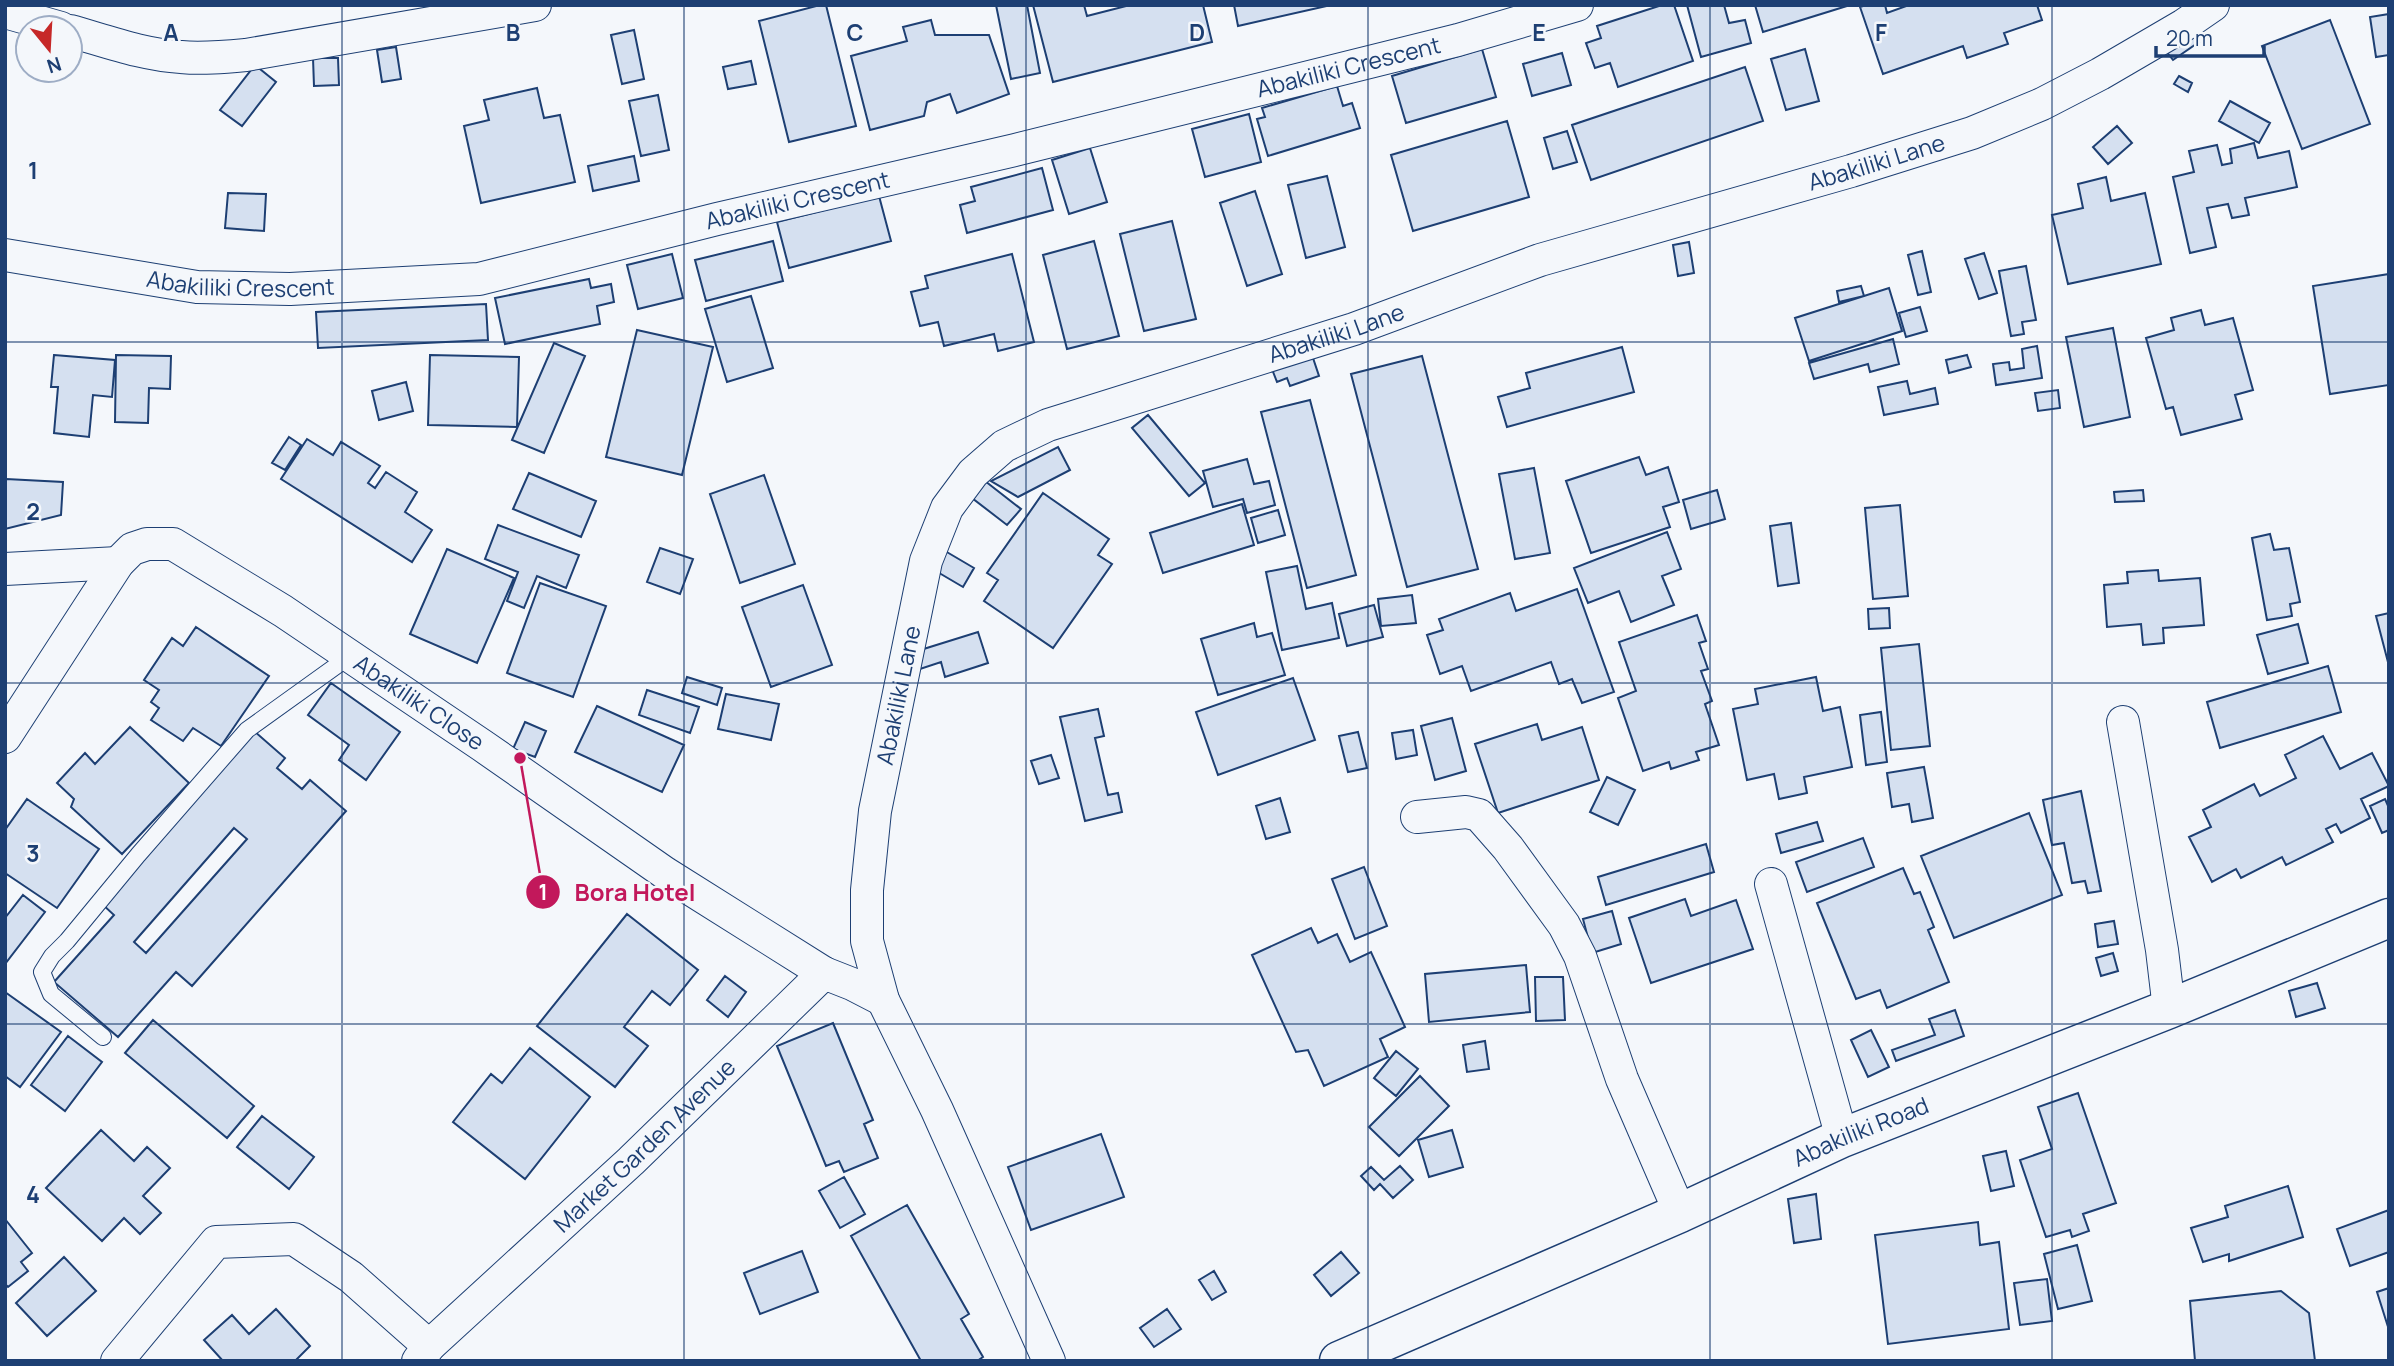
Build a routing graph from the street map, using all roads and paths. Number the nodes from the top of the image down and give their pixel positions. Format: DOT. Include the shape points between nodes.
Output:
graph roads {
  1 [pos="535,5"];
  2 [pos="1577,5"];
  3 [pos="2213,5"];
  4 [pos="84,34"];
  5 [pos="5,255"];
  6 [pos="118,563"];
  7 [pos="5,569"];
  8 [pos="350,656"];
  9 [pos="2123,722"];
  10 [pos="5,737"];
  11 [pos="1417,817"];
  12 [pos="1771,884"];
  13 [pos="2389,918"];
  14 [pos="824,974"];
  15 [pos="883,1000"];
  16 [pos="2169,1009"];
  17 [pos="103,1037"];
  18 [pos="1842,1138"];
  19 [pos="1680,1213"];
  20 [pos="423,1354"];
  21 [pos="117,1361"];
  22 [pos="1049,1361"];
  23 [pos="1339,1361"];
  1 -- 4 [label="street" via="214,58 152,53"];
  2 -- 5 [label="street, Abakiliki Crescent" via="1458,40 479,279 290,289 197,287"];
  3 -- 15 [label="street, Abakiliki Lane" via="2089,80 1972,132 1540,260 1354,329 1048,425 1004,446 973,473 947,508 926,561 875,811 867,890 867,941"];
  6 -- 7 [label="street"];
  6 -- 8 [label="street, Abakiliki Close" via="132,549 173,544"];
  6 -- 10 [label="street"];
  8 -- 14 [label="street, Abakiliki Close" via="665,873"];
  8 -- 17 [label="lane" via="247,730 51,956 42,972 51,994"];
  9 -- 16 [label="street"];
  11 -- 19 [label="street" via="1479,815 1564,925 1580,956 1622,1080"];
  12 -- 18 [label="street"];
  13 -- 16 [label="main road, Abakiliki Road"];
  14 -- 15 [label="street"];
  14 -- 20 [label="street, Market Garden Avenue"];
  15 -- 22 [label="street, Abakiliki Lane"];
  16 -- 18 [label="main road, Abakiliki Road"];
  18 -- 19 [label="main road, Abakiliki Road"];
  19 -- 23 [label="main road, Abakiliki Road"];
  20 -- 21 [label="street" via="351,1277 294,1239 216,1242"];
}
